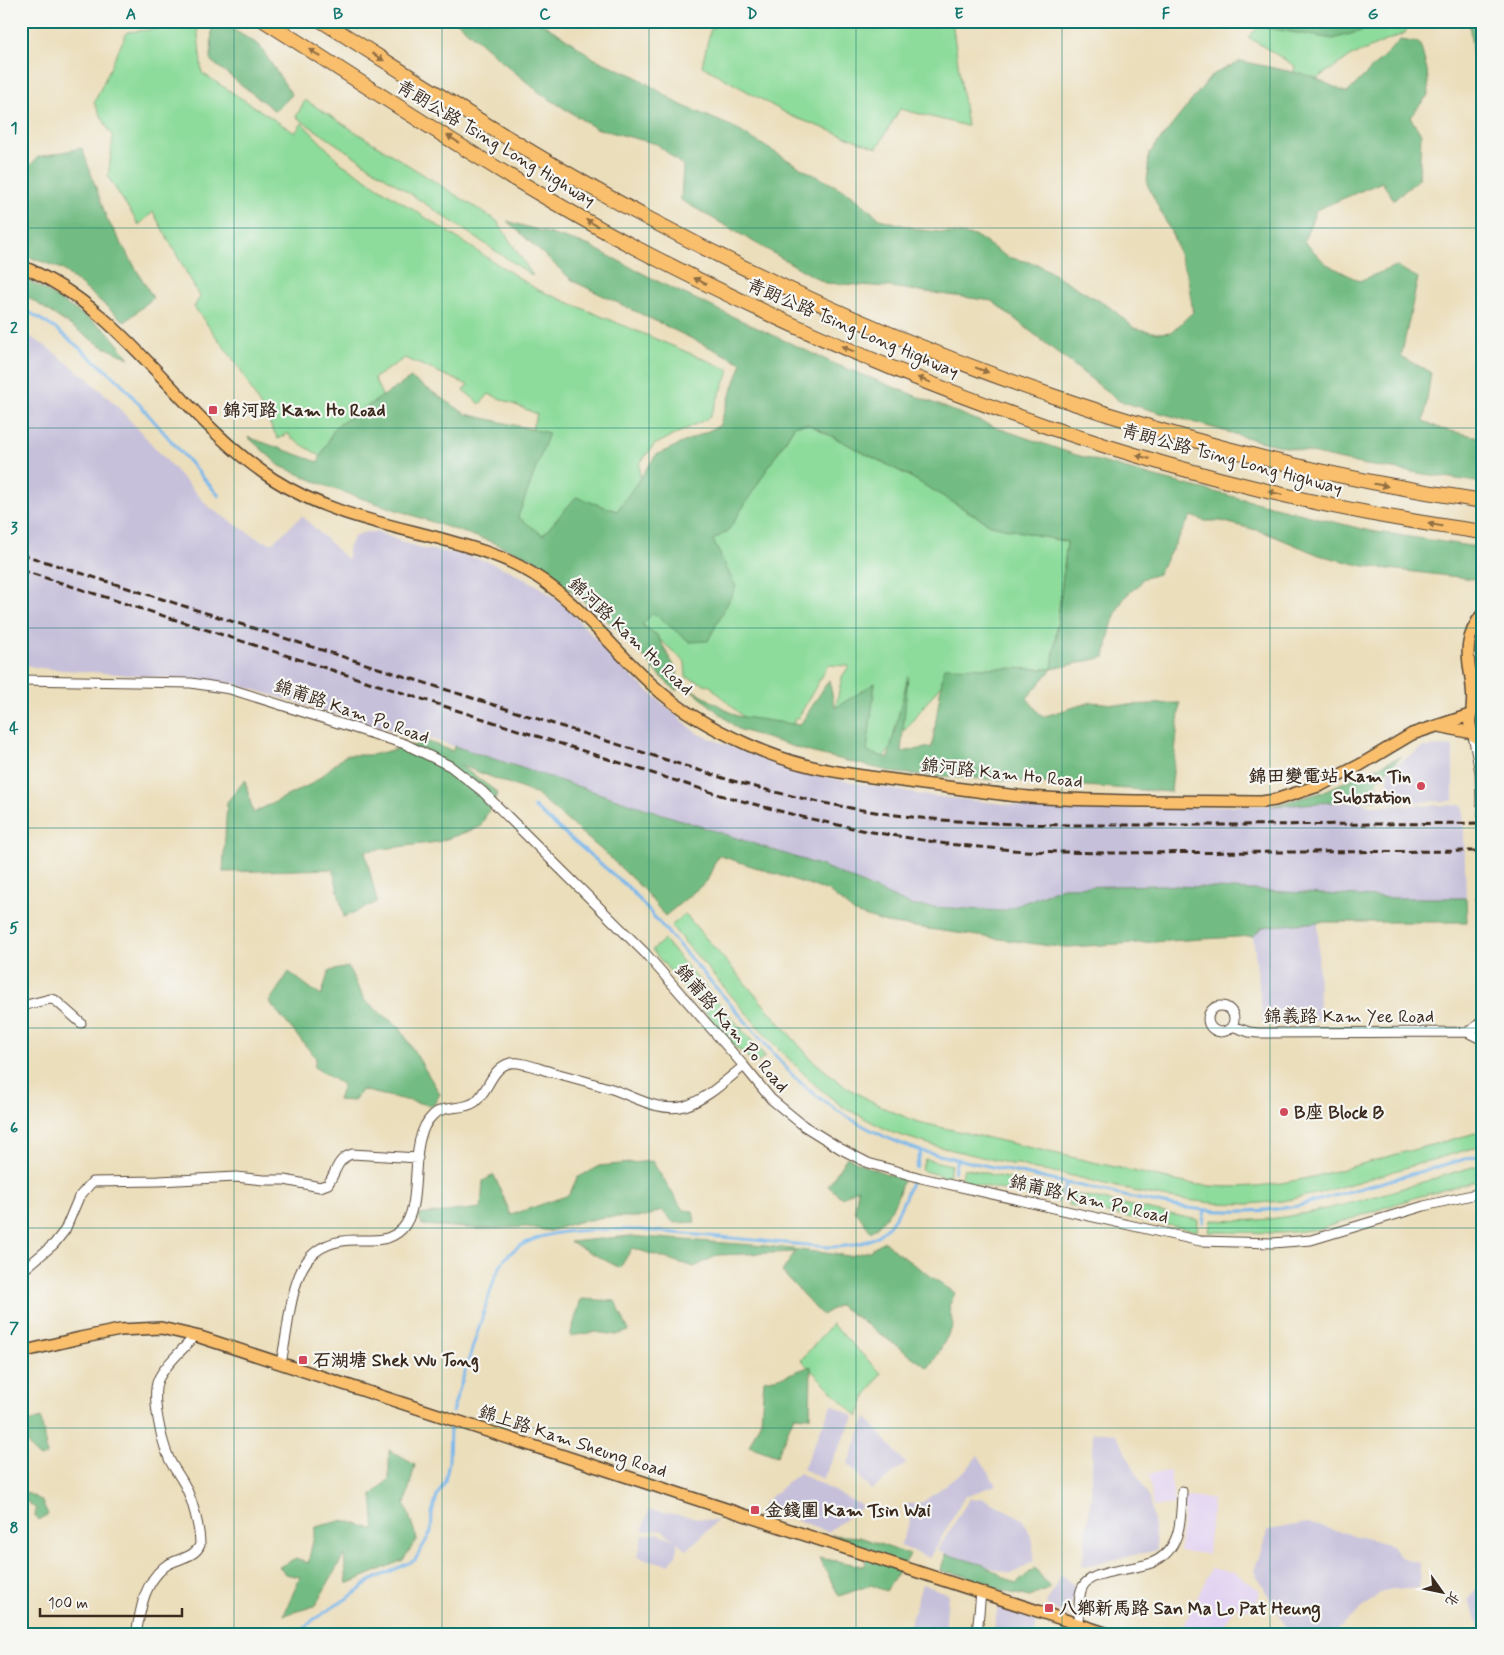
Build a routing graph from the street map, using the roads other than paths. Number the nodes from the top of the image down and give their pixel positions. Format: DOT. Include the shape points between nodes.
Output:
graph roads {
  1 [pos="264,21"];
  2 [pos="322,21"];
  3 [pos="21,266"];
  4 [pos="1483,501"];
  5 [pos="1483,532"];
  6 [pos="1483,613"];
  7 [pos="21,680"];
  8 [pos="1483,699"];
  9 [pos="1471,712"];
  10 [pos="1438,726"];
  11 [pos="1476,737"];
  12 [pos="1481,803"];
  13 [pos="1481,899"];
  14 [pos="1483,964"];
  15 [pos="21,1010"];
  16 [pos="1483,1020"];
  17 [pos="82,1022"];
  18 [pos="1232,1026"];
  19 [pos="1467,1032"];
  20 [pos="1483,1040"];
  21 [pos="744,1066"];
  22 [pos="418,1158"];
  23 [pos="1483,1194"];
  24 [pos="21,1272"];
  25 [pos="194,1336"];
  26 [pos="21,1352"];
  27 [pos="281,1364"];
  28 [pos="1182,1490"];
  29 [pos="981,1592"];
  30 [pos="1079,1624"];
  31 [pos="136,1634"];
  32 [pos="977,1634"];
  33 [pos="1108,1634"];
  5 -- 1 [label="highway, 青朗公路 Tsing Long Highway, one-way" via="1320,504 1190,471 1051,427 892,368 758,309 634,247 518,180"];
  2 -- 4 [label="highway, 青朗公路 Tsing Long Highway, one-way" via="528,151 640,215 777,284 904,340 1058,398 1218,446 1371,483"];
  3 -- 10 [label="main road, 錦河路 Kam Ho Road" via="54,282 107,321 221,438 273,479 340,512 476,549 519,566 567,599 641,674 680,707 713,727 786,759 817,768 873,777 1029,797 1262,802 1322,785 1360,766 1400,740"];
  6 -- 9 [label="main road" via="1468,644"];
  7 -- 21 [label="street, 錦莆路 Kam Po Road" via="191,683 223,687 405,744 436,758 482,791 619,926"];
  8 -- 9 [label="main road"];
  9 -- 10 [label="main road, 錦河路 Kam Ho Road"];
  9 -- 11 [label="main road" via="1470,725"];
  10 -- 11 [label="main road"];
  11 -- 12 [label="street"];
  13 -- 14 [label="street"];
  15 -- 17 [label="street" via="26,1005 50,999"];
  16 -- 19 [label="street"];
  18 -- 19 [label="street, 錦義路 Kam Yee Road" via="1258,1033"];
  19 -- 20 [label="street, 錦義路 Kam Yee Road"];
  21 -- 22 [label="street" via="707,1095 676,1107 651,1104 581,1079 510,1063 498,1070 476,1101 462,1107 443,1109 431,1116 421,1134"];
  21 -- 23 [label="street, 錦莆路 Kam Po Road" via="787,1114 840,1149 868,1163 937,1182 1200,1241 1273,1243 1311,1240 1424,1206"];
  22 -- 24 [label="street" via="347,1155 324,1187 285,1180 236,1177 92,1182 79,1197 65,1230 54,1244"];
  22 -- 27 [label="street" via="411,1213 404,1227 383,1240 336,1242 312,1255 304,1265 294,1291"];
  25 -- 26 [label="main road, 錦上路 Kam Sheung Road" via="161,1328 120,1330"];
  25 -- 27 [label="main road, 錦上路 Kam Sheung Road"];
  25 -- 31 [label="street" via="163,1371 155,1387 155,1395 168,1457 184,1484 200,1545 198,1550 165,1566 155,1578 142,1600"];
  27 -- 29 [label="main road, 錦上路 Kam Sheung Road"];
  28 -- 30 [label="street" via="1181,1523 1170,1550 1150,1563 1090,1579 1081,1593"];
  29 -- 30 [label="main road, 錦上路 Kam Sheung Road"];
  29 -- 32 [label="street"];
  30 -- 33 [label="main road, 錦上路 Kam Sheung Road"];
}
